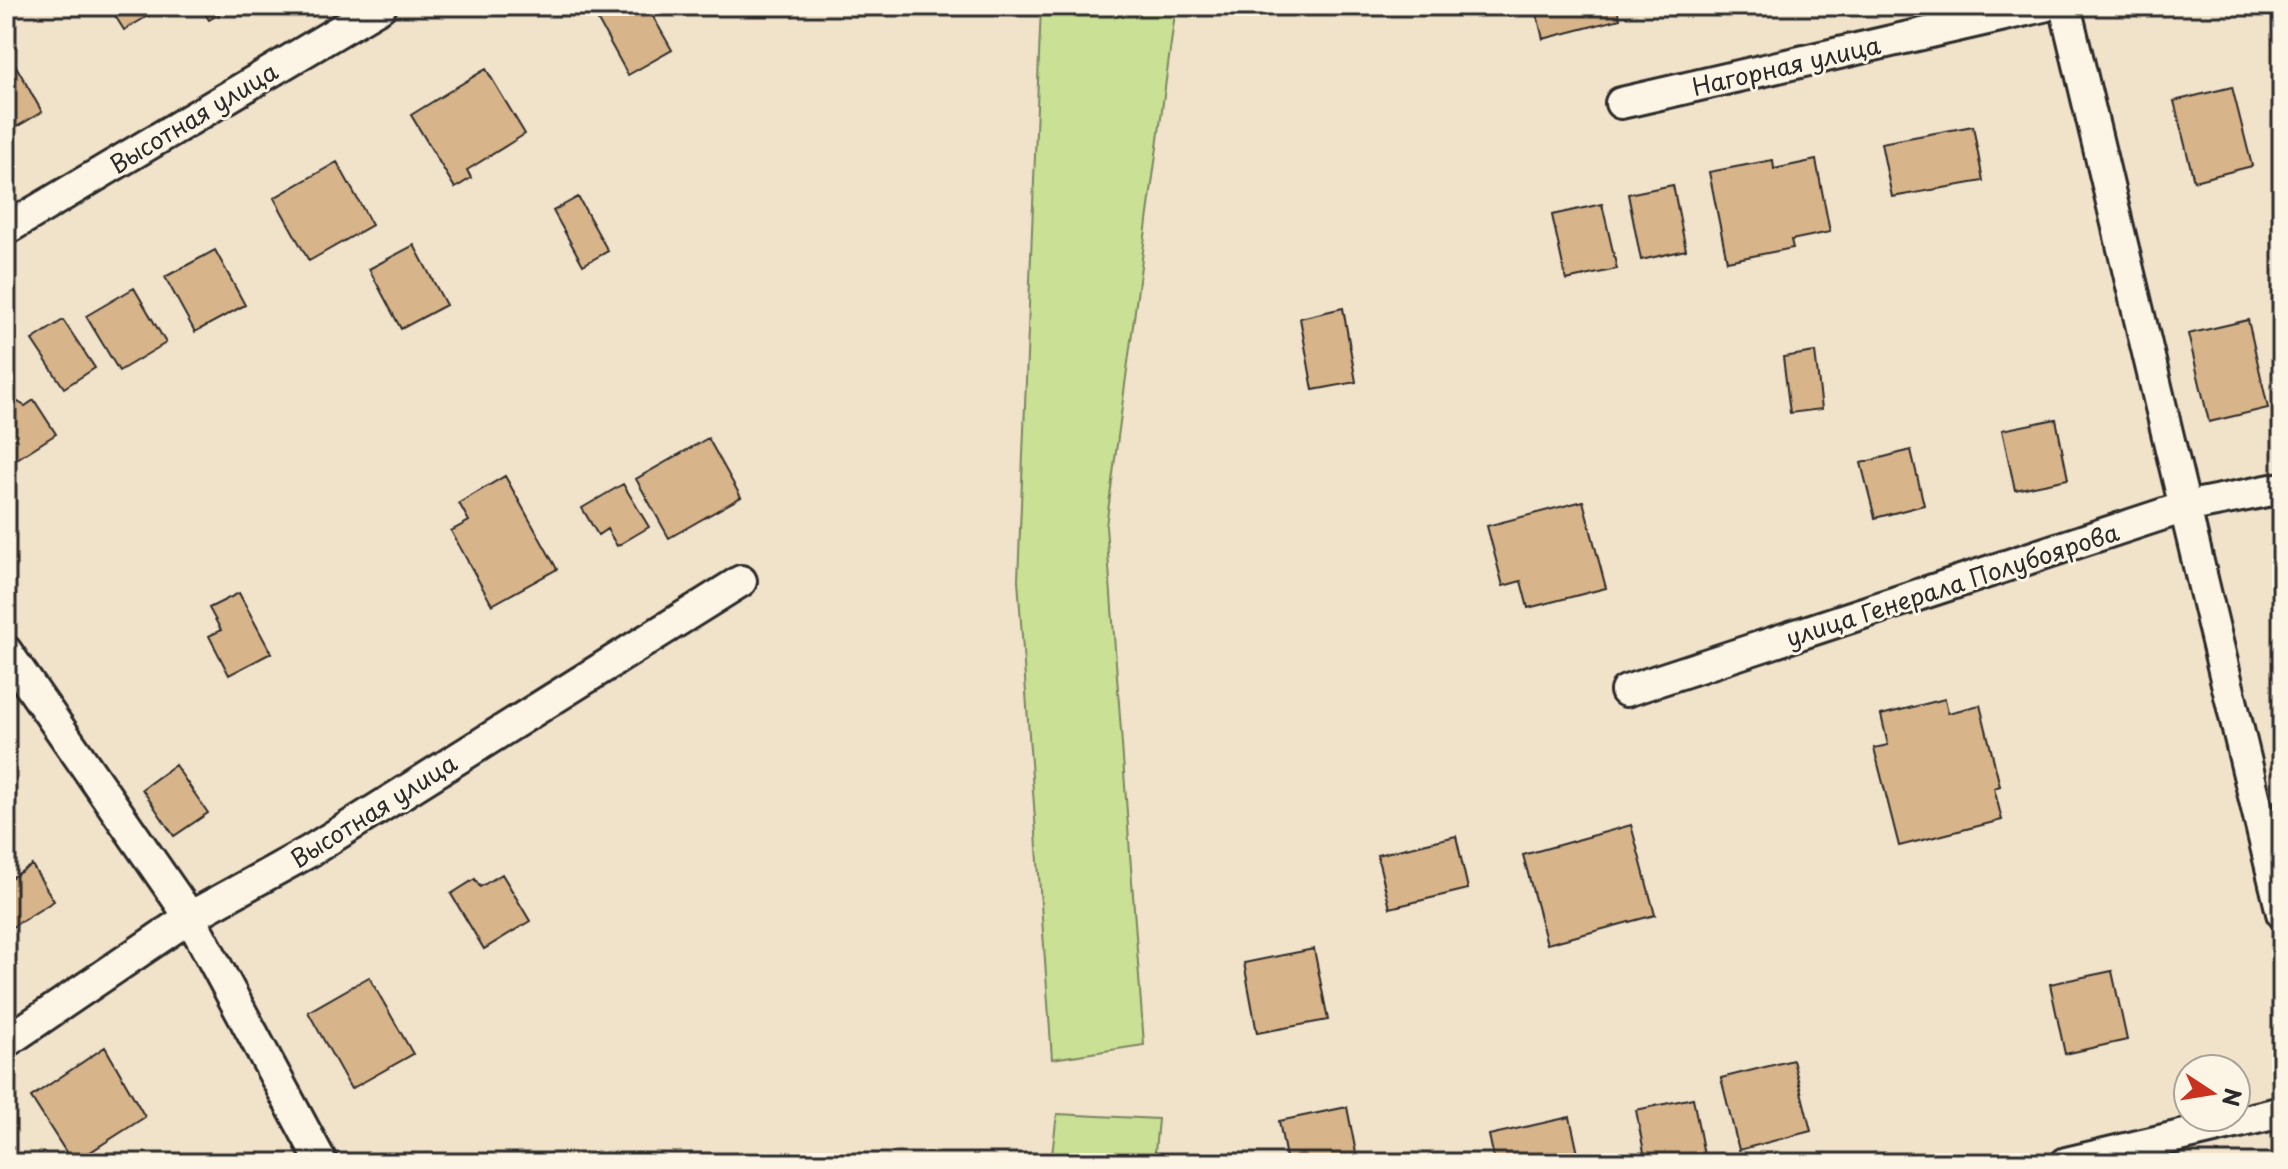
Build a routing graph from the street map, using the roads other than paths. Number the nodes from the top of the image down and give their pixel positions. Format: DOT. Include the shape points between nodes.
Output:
graph roads {
  1 [pos="381,6"];
  2 [pos="2044,6"];
  3 [pos="2065,6"];
  4 [pos="1621,103"];
  5 [pos="6,229"];
  6 [pos="2282,488"];
  7 [pos="2185,507"];
  8 [pos="741,581"];
  9 [pos="6,651"];
  10 [pos="1626,691"];
  11 [pos="2282,913"];
  12 [pos="190,917"];
  13 [pos="6,1042"];
  14 [pos="2282,1112"];
  15 [pos="322,1163"];
  16 [pos="2066,1163"];
  1 -- 5 [label="street, Высотная улица"];
  2 -- 4 [label="street, Нагорная улица"];
  3 -- 7 [label="street"];
  6 -- 7 [label="street, улица Генерала Полубоярова"];
  7 -- 10 [label="street, улица Генерала Полубоярова"];
  7 -- 11 [label="street"];
  8 -- 12 [label="street, Высотная улица" via="310,851"];
  9 -- 12 [label="street"];
  12 -- 13 [label="street, Высотная улица"];
  12 -- 15 [label="street"];
  14 -- 16 [label="street"];
}
